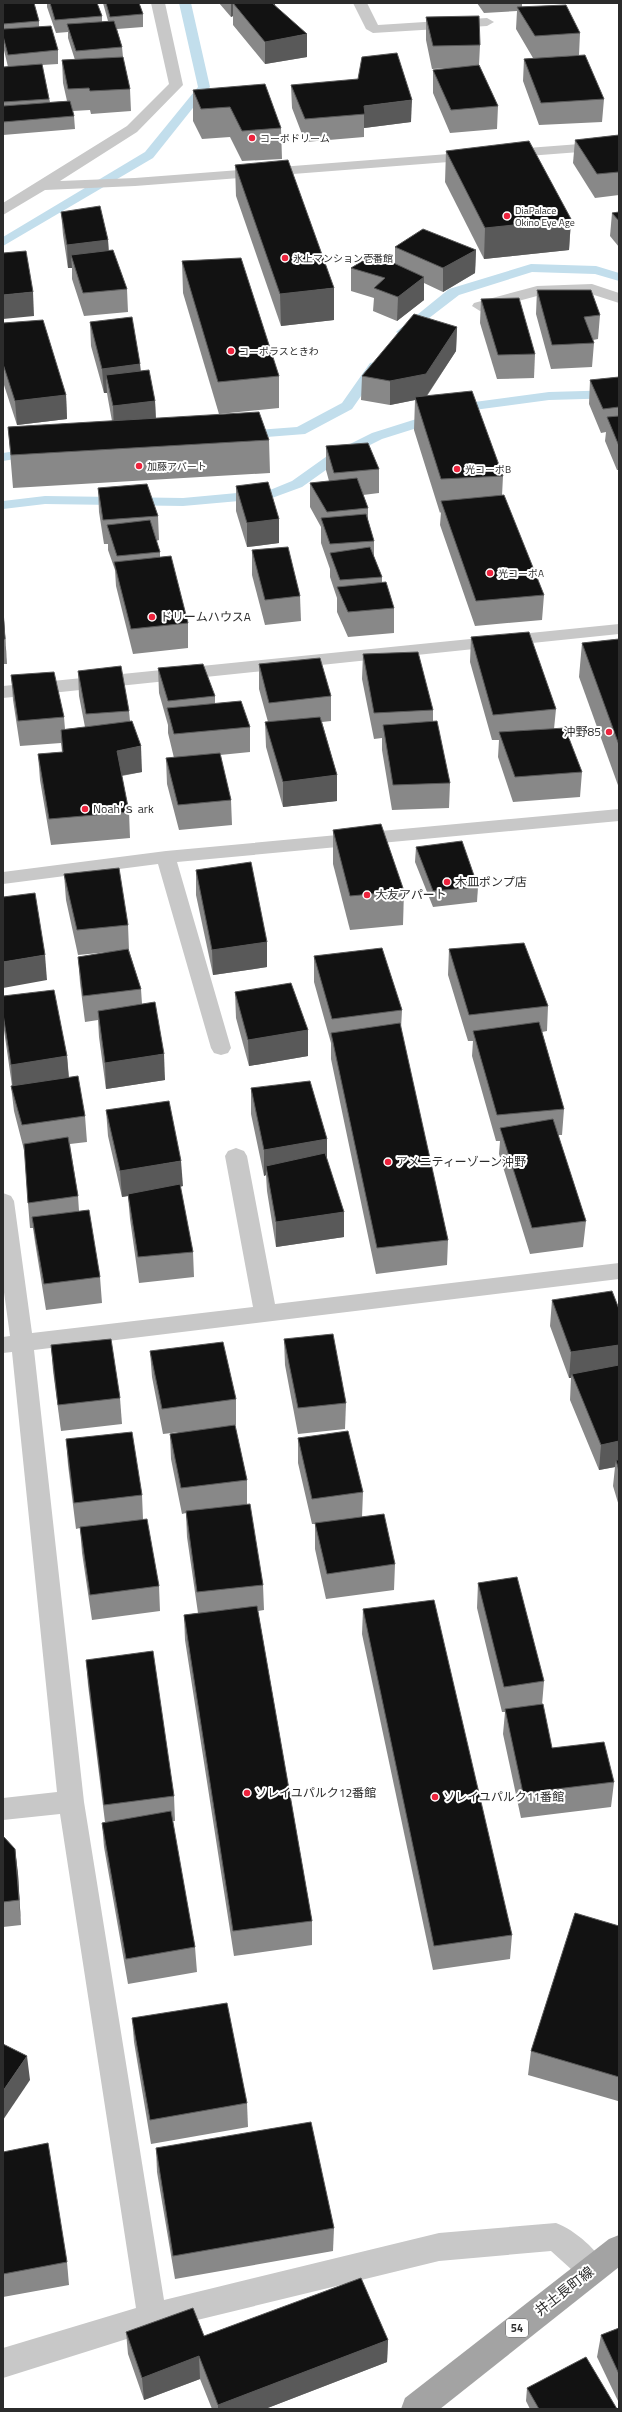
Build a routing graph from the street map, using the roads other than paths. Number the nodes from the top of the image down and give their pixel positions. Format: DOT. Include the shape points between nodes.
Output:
graph roads {
  1 [pos="158,3"];
  2 [pos="360,3"];
  3 [pos="487,22"];
  4 [pos="619,145"];
  5 [pos="42,186"];
  6 [pos="3,210"];
  7 [pos="619,298"];
  8 [pos="480,306"];
  9 [pos="619,629"];
  10 [pos="3,692"];
  11 [pos="619,815"];
  12 [pos="166,857"];
  13 [pos="3,878"];
  14 [pos="221,1048"];
  15 [pos="236,1156"];
  16 [pos="3,1201"];
  17 [pos="619,1271"];
  18 [pos="265,1312"];
  19 [pos="12,1344"];
  20 [pos="71,1802"];
  21 [pos="3,1809"];
  22 [pos="619,2249"];
  23 [pos="592,2269"];
  24 [pos="152,2317"];
  25 [pos="3,2363"];
  26 [pos="416,2409"];
  1 -- 5 [label="street" via="176,86 132,129"];
  2 -- 3 [label="street" via="373,29"];
  4 -- 5 [label="street" via="135,182"];
  5 -- 6 [label="street"];
  7 -- 8 [label="street" via="592,289 536,291"];
  9 -- 10 [label="street"];
  11 -- 12 [label="street"];
  12 -- 13 [label="street"];
  12 -- 14 [label="street"];
  15 -- 18 [label="street"];
  16 -- 19 [label="street"];
  17 -- 18 [label="street"];
  18 -- 19 [label="street"];
  19 -- 20 [label="street"];
  20 -- 21 [label="street"];
  20 -- 24 [label="street"];
  22 -- 23 [label="main road, 井土長町線 / 54"];
  23 -- 24 [label="street" via="556,2237 439,2247"];
  23 -- 26 [label="main road, 井土長町線 / 54"];
  24 -- 25 [label="street"];
}
